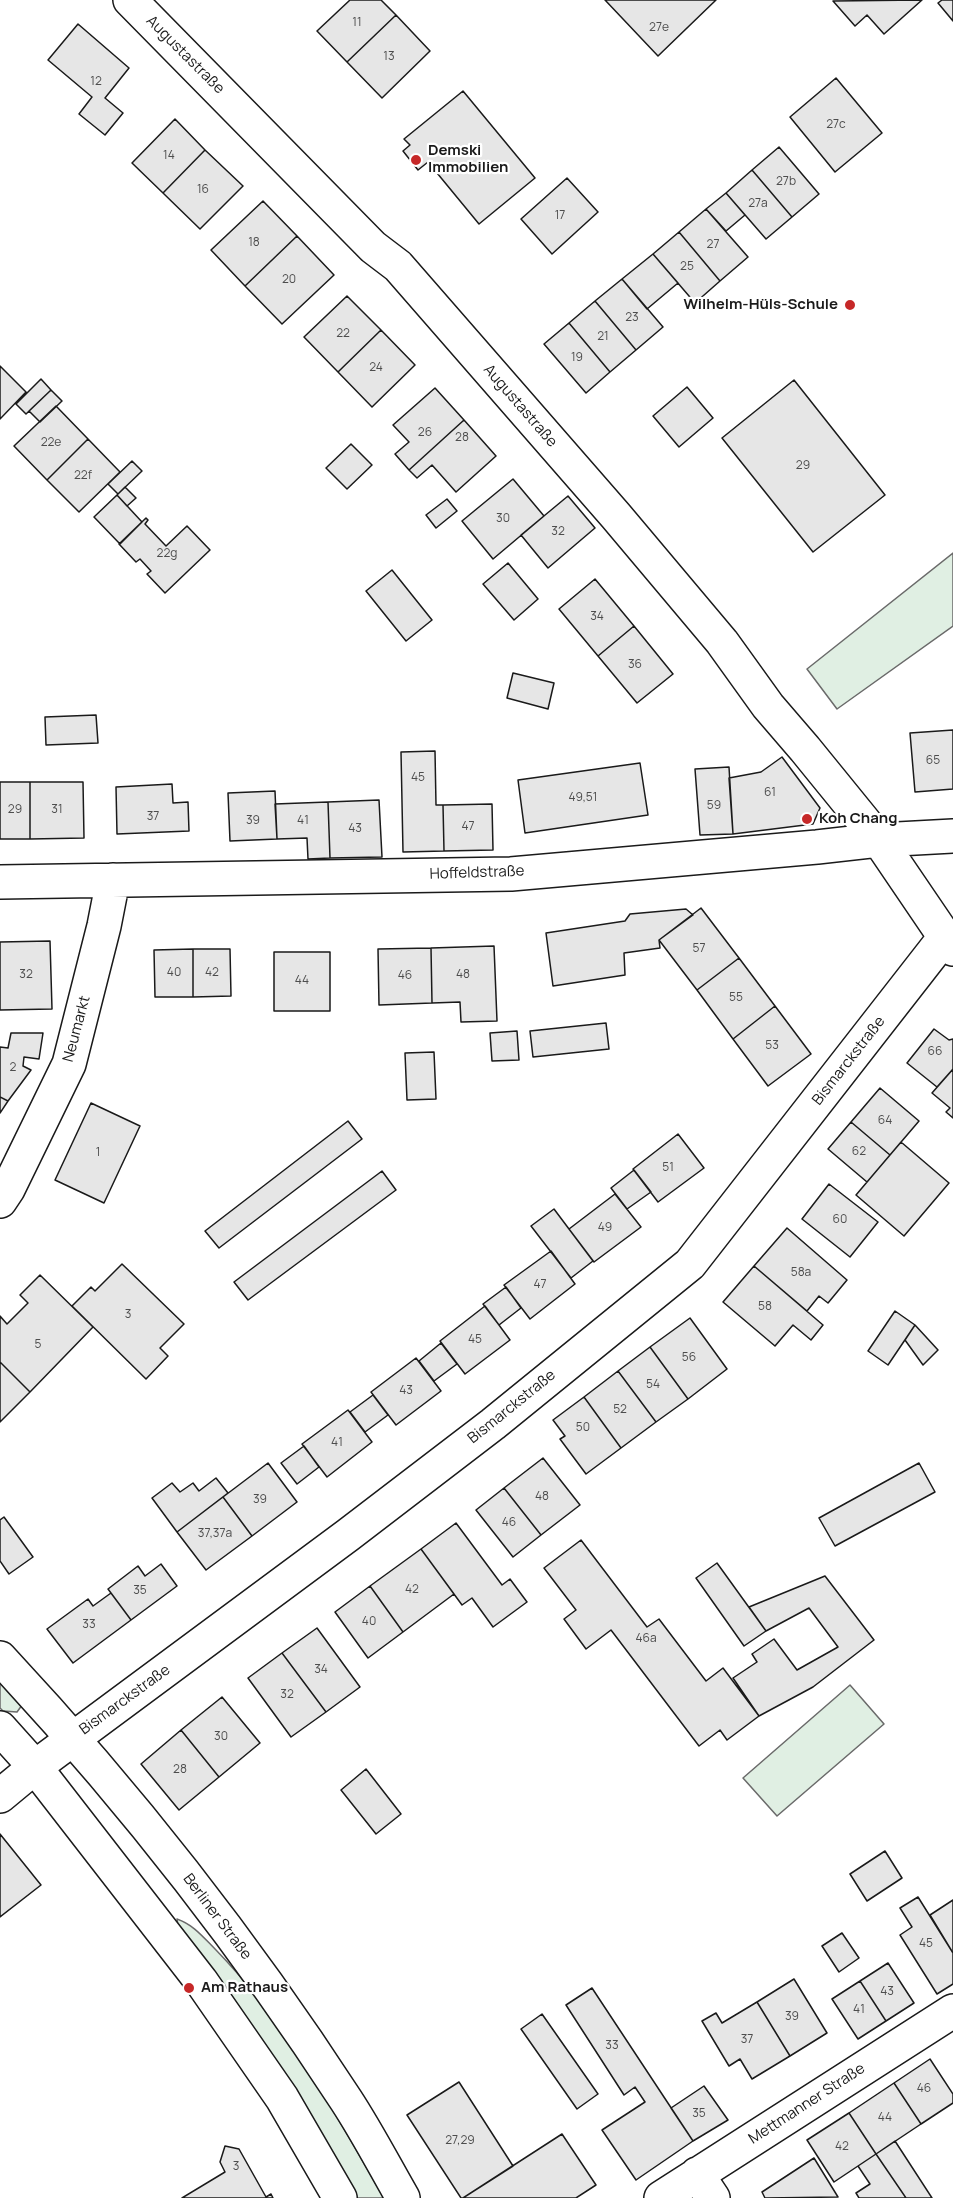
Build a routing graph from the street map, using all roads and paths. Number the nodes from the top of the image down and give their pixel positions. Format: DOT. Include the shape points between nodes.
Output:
graph roads {
  1 [pos="130,0"];
  2 [pos="953,836"];
  3 [pos="879,840"];
  4 [pos="113,880"];
  5 [pos="0,882"];
  6 [pos="949,943"];
  7 [pos="0,1201"];
  8 [pos="0,1658"];
  9 [pos="0,1728"];
  10 [pos="72,1739"];
  11 [pos="35,1767"];
  12 [pos="0,1796"];
  13 [pos="953,2011"];
  14 [pos="705,2186"];
  15 [pos="340,2198"];
  16 [pos="403,2198"];
  17 [pos="661,2198"];
  1 -- 3 [label="street, Augustastraße" via="373,248 398,266 722,642 768,706"];
  2 -- 3 [label="street, Hoffeldstraße"];
  3 -- 4 [label="street, Hoffeldstraße" via="511,874"];
  3 -- 6 [label="street, Augustastraße"];
  4 -- 5 [label="street, Hoffeldstraße"];
  4 -- 7 [label="street, Neumarkt" via="69,1064"];
  6 -- 10 [label="street, Bismarckstraße" via="690,1264 493,1424"];
  8 -- 10 [label="street, Berliner Straße"];
  9 -- 11 [label="street"];
  10 -- 11 [label="street, Bismarckstraße"];
  10 -- 16 [label="street, Berliner Straße" via="127,1801 270,1988 347,2102"];
  11 -- 12 [label="street, Bismarckstraße"];
  11 -- 15 [label="street" via="201,1981 282,2098"];
  13 -- 14 [label="street, Mettmanner Straße"];
  14 -- 17 [label="street, Mettmanner Straße"];
}
